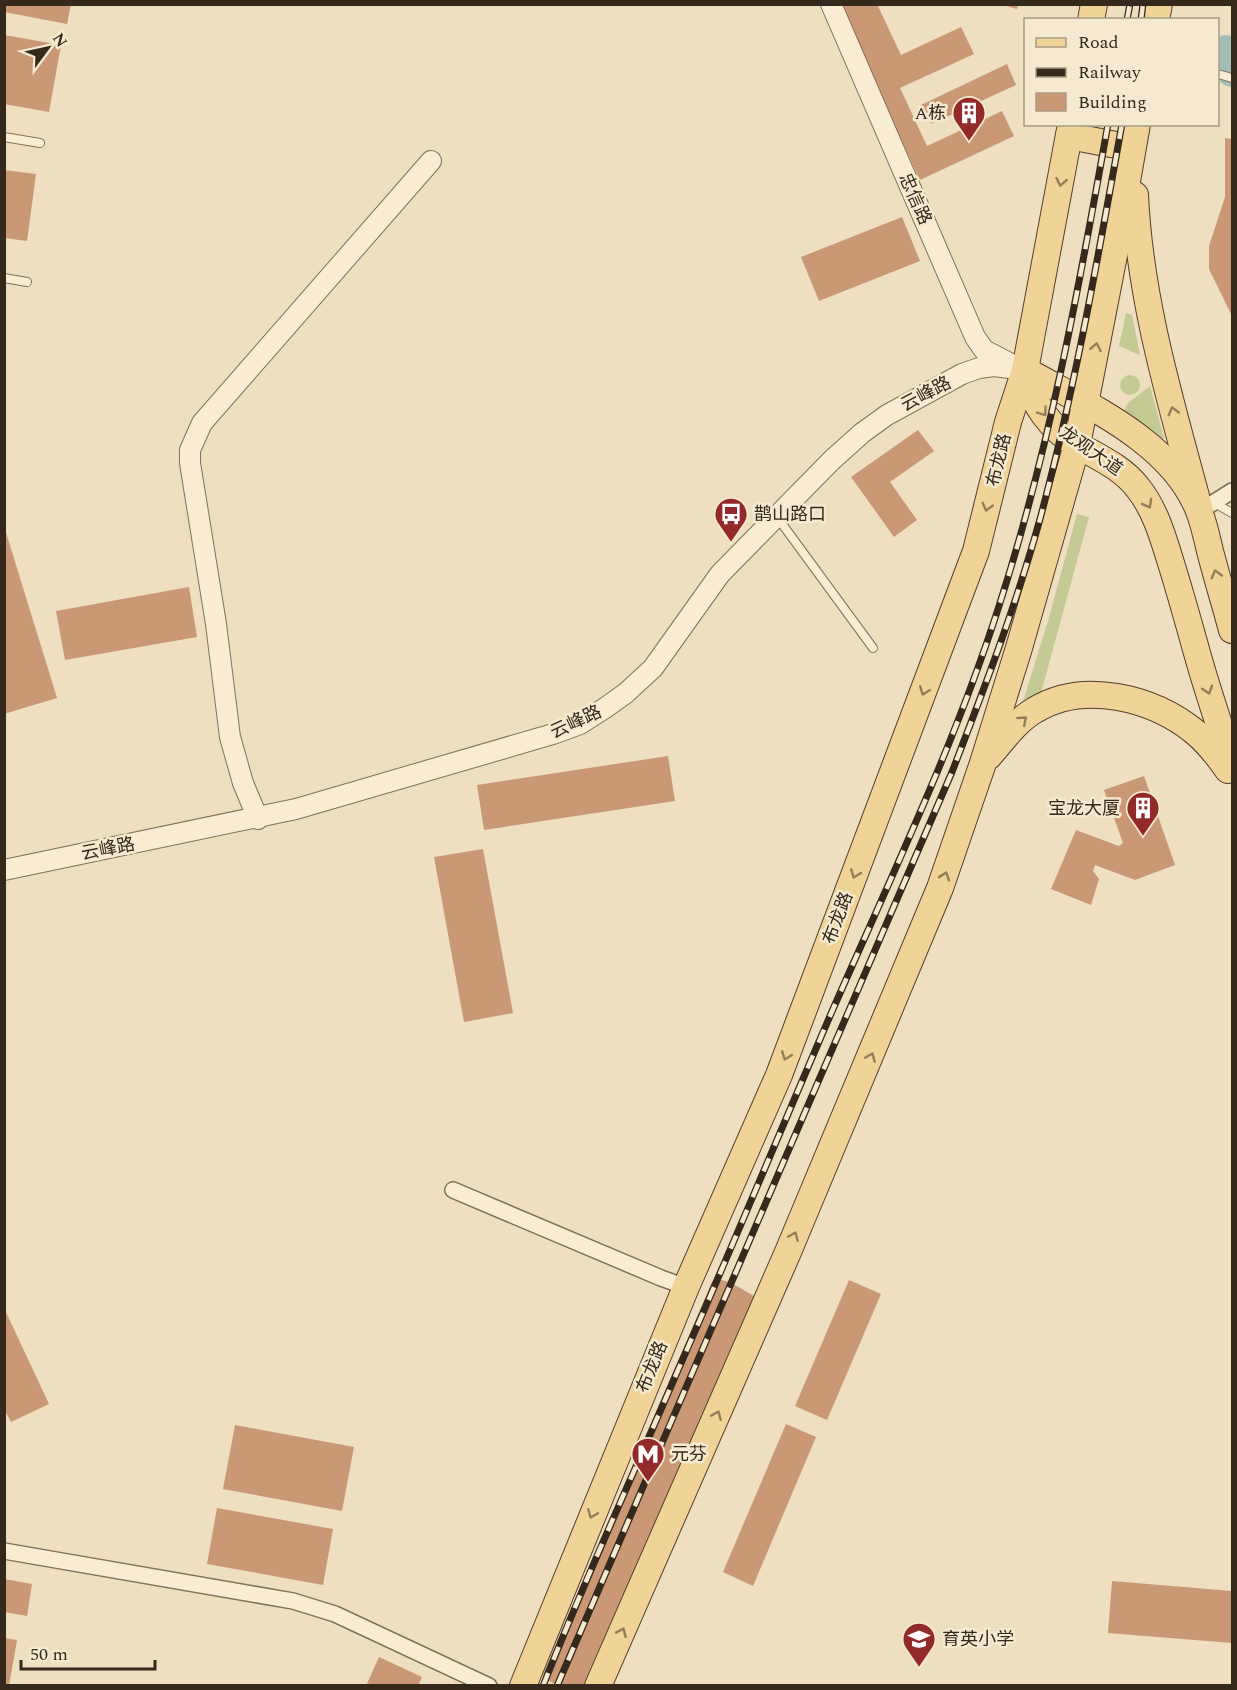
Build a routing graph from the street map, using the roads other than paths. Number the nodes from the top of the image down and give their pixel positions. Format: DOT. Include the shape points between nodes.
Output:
graph roads {
  1 [pos="831,4"];
  2 [pos="1070,130"];
  3 [pos="1134,136"];
  4 [pos="4,137"];
  5 [pos="40,143"];
  6 [pos="431,161"];
  7 [pos="4,278"];
  8 [pos="27,282"];
  9 [pos="1025,370"];
  10 [pos="1085,405"];
  11 [pos="1077,445"];
  12 [pos="1233,491"];
  13 [pos="1208,506"];
  14 [pos="1233,513"];
  15 [pos="776,516"];
  16 [pos="1233,630"];
  17 [pos="873,648"];
  18 [pos="983,763"];
  19 [pos="1233,765"];
  20 [pos="1233,776"];
  21 [pos="258,819"];
  22 [pos="4,870"];
  23 [pos="453,1190"];
  24 [pos="686,1287"];
  25 [pos="4,1551"];
  26 [pos="489,1686"];
  27 [pos="523,1686"];
  28 [pos="598,1686"];
  1 -- 9 [label="street, 忠信路" via="979,344 990,354"];
  2 -- 3 [label="main road"];
  2 -- 9 [label="main road, 布龙路, one-way"];
  10 -- 3 [label="main road, one-way"];
  13 -- 3 [label="main road, one-way" via="1161,364 1145,292 1136,216"];
  4 -- 5 [label="lane"];
  6 -- 21 [label="street" via="202,423 190,450 230,737"];
  7 -- 8 [label="lane"];
  9 -- 10 [label="main road, 龙观大道"];
  9 -- 11 [label="main road, 龙观大道, one-way" via="1039,408"];
  9 -- 15 [label="street, 云峰路" via="1008,366 979,368 897,409 847,447"];
  9 -- 24 [label="main road, 布龙路, one-way" via="976,550 928,680 779,1075"];
  10 -- 11 [label="main road"];
  10 -- 13 [label="main road, 龙观大道" via="1139,438 1166,460"];
  11 -- 18 [label="main road"];
  11 -- 19 [label="main road, 龙观大道, one-way" via="1128,477 1156,520"];
  12 -- 13 [label="street"];
  13 -- 14 [label="lane" via="1218,505"];
  16 -- 13 [label="main road, 龙观大道, one-way"];
  15 -- 17 [label="lane"];
  15 -- 21 [label="street, 云峰路" via="720,574 652,668 626,693 579,724"];
  18 -- 20 [label="main road, one-way" via="1034,710 1063,698 1094,695 1131,700 1166,713 1197,734"];
  28 -- 18 [label="main road, one-way" via="889,1013 940,888"];
  21 -- 22 [label="street, 云峰路"];
  23 -- 24 [label="street"];
  24 -- 27 [label="main road, 布龙路, one-way"];
  25 -- 26 [label="street" via="293,1601 335,1614"];
}
